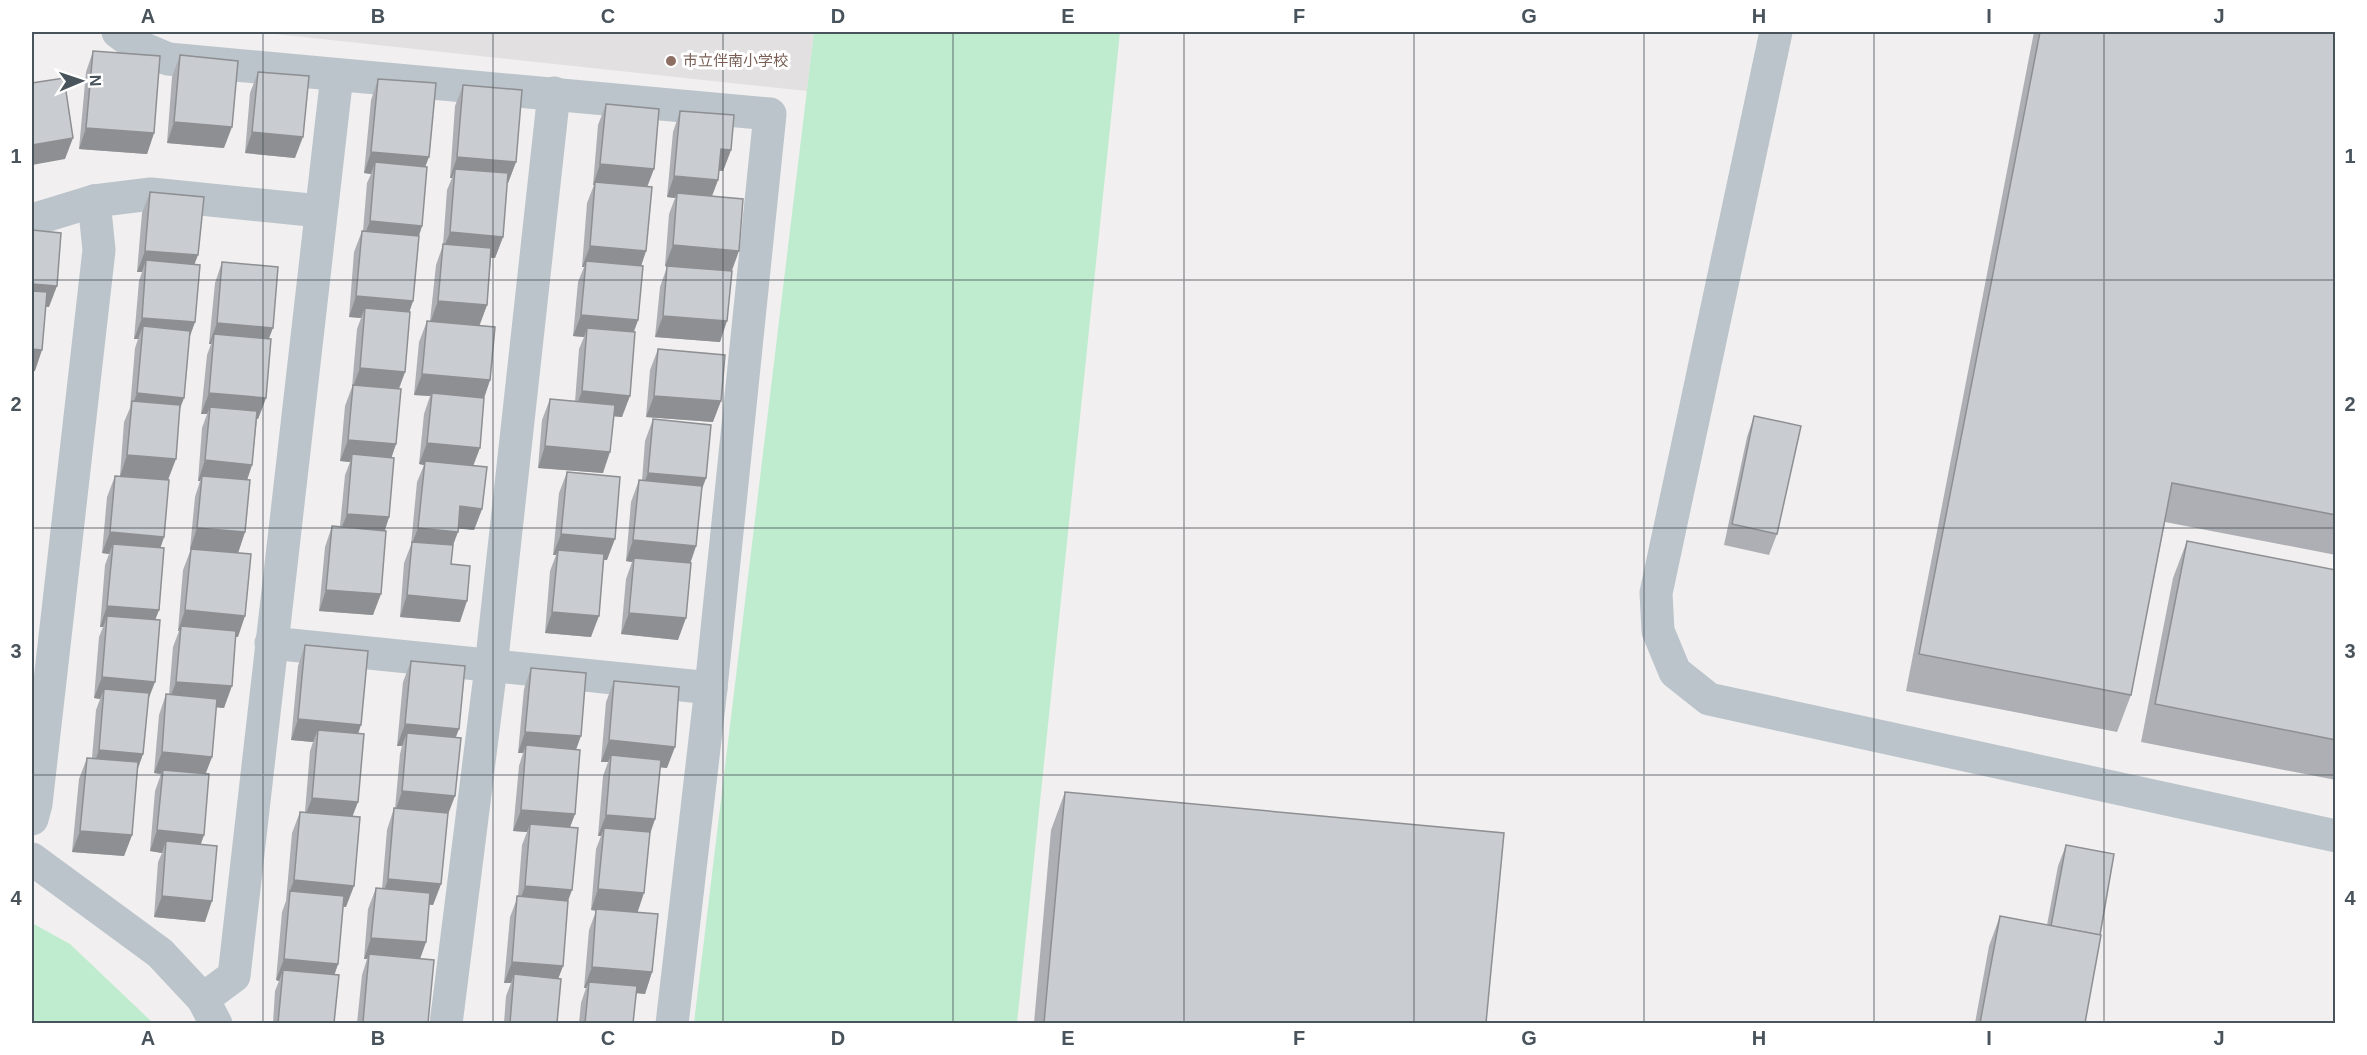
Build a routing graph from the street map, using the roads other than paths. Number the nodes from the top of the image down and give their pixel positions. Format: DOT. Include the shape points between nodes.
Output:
graph roads {
  1 [pos="118,32"];
  2 [pos="1776,32"];
  3 [pos="337,75"];
  4 [pos="554,93"];
  5 [pos="94,201"];
  6 [pos="320,211"];
  7 [pos="32,220"];
  8 [pos="272,643"];
  9 [pos="491,667"];
  10 [pos="711,688"];
  11 [pos="32,819"];
  12 [pos="2336,836"];
  13 [pos="32,859"];
  14 [pos="209,1011"];
  15 [pos="446,1023"];
  16 [pos="672,1023"];
  1 -- 3 [label="street" via="135,45 168,59"];
  2 -- 12 [label="street" via="1656,593 1658,632 1675,672 1709,699"];
  3 -- 4 [label="street"];
  3 -- 6 [label="street"];
  4 -- 9 [label="street"];
  4 -- 10 [label="street" via="770,114"];
  5 -- 6 [label="street" via="151,194"];
  5 -- 7 [label="street"];
  5 -- 11 [label="street" via="99,250"];
  6 -- 8 [label="street"];
  8 -- 9 [label="street"];
  8 -- 14 [label="street" via="234,976"];
  9 -- 10 [label="street"];
  9 -- 15 [label="street"];
  10 -- 16 [label="street"];
  13 -- 14 [label="street" via="160,953"];
}
